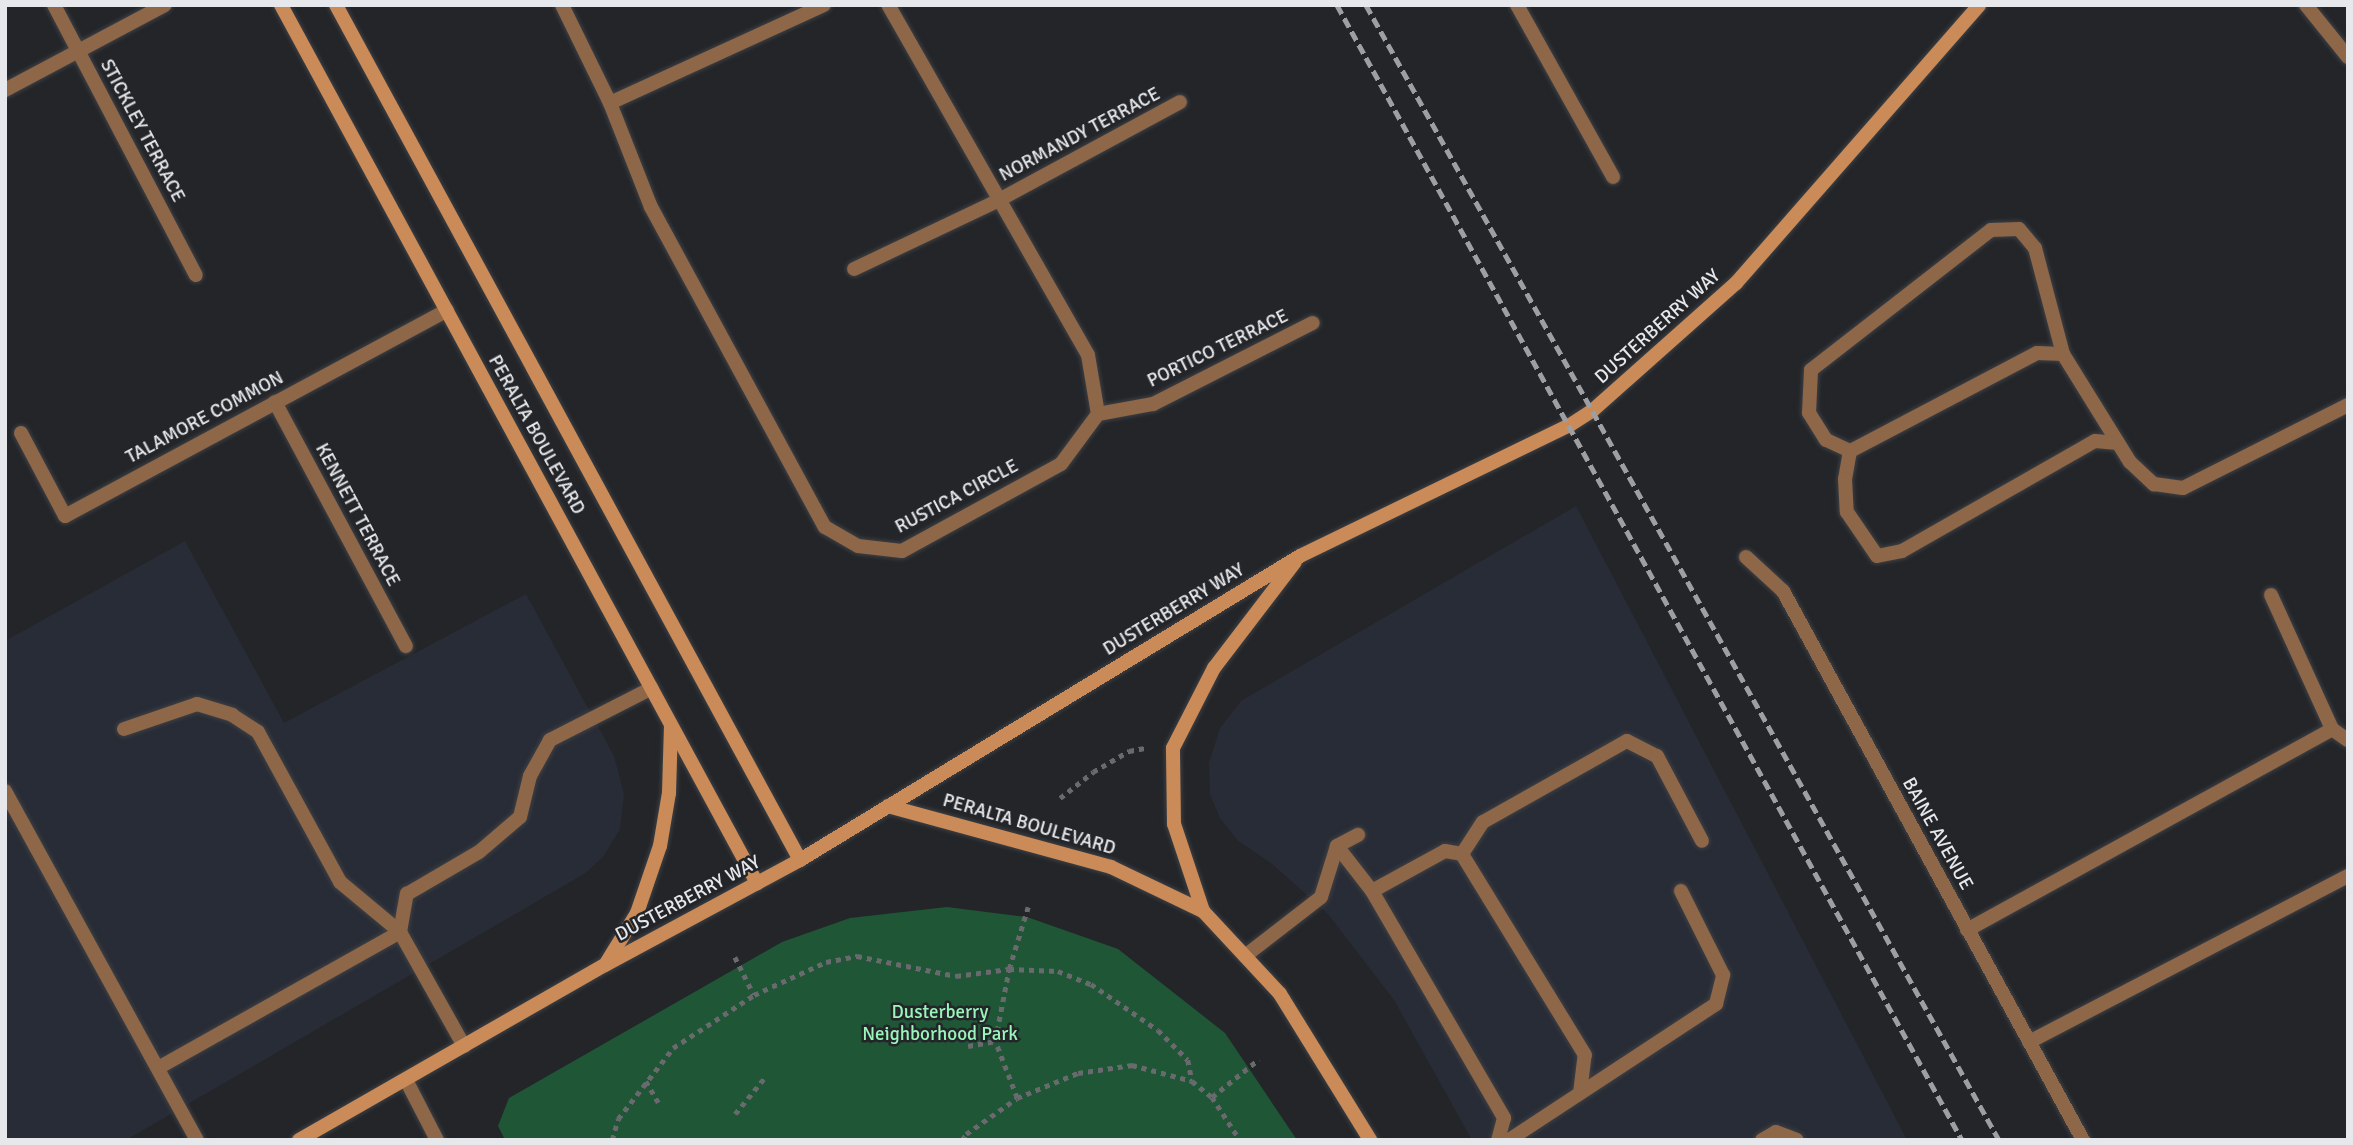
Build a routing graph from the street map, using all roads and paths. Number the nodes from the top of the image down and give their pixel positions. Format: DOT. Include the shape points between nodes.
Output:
graph roads {
  1 [pos="54,5"];
  2 [pos="165,5"];
  3 [pos="281,5"];
  4 [pos="336,5"];
  5 [pos="562,5"];
  6 [pos="824,5"];
  7 [pos="888,5"];
  8 [pos="1517,5"];
  9 [pos="1979,5"];
  10 [pos="2306,5"];
  11 [pos="78,51"];
  12 [pos="2348,57"];
  13 [pos="5,90"];
  14 [pos="1180,102"];
  15 [pos="610,103"];
  16 [pos="1614,177"];
  17 [pos="997,201"];
  18 [pos="854,269"];
  19 [pos="197,275"];
  20 [pos="447,310"];
  21 [pos="1313,324"];
  22 [pos="2063,354"];
  23 [pos="275,402"];
  24 [pos="2348,405"];
  25 [pos="1098,414"];
  26 [pos="21,433"];
  27 [pos="2118,443"];
  28 [pos="1850,451"];
  29 [pos="1300,556"];
  30 [pos="1746,557"];
  31 [pos="2271,595"];
  32 [pos="406,646"];
  33 [pos="652,688"];
  34 [pos="671,724"];
  35 [pos="124,729"];
  36 [pos="2332,729"];
  37 [pos="2348,740"];
  38 [pos="1157,746"];
  39 [pos="5,791"];
  40 [pos="1060,798"];
  41 [pos="888,806"];
  42 [pos="1359,835"];
  43 [pos="1702,841"];
  44 [pos="1337,846"];
  45 [pos="1462,854"];
  46 [pos="800,860"];
  47 [pos="2348,876"];
  48 [pos="757,883"];
  49 [pos="1372,891"];
  50 [pos="1681,891"];
  51 [pos="1028,907"];
  52 [pos="1203,911"];
  53 [pos="1968,930"];
  54 [pos="400,932"];
  55 [pos="1245,956"];
  56 [pos="736,957"];
  57 [pos="605,965"];
  58 [pos="1009,969"];
  59 [pos="754,995"];
  60 [pos="995,1041"];
  61 [pos="2029,1042"];
  62 [pos="464,1046"];
  63 [pos="968,1046"];
  64 [pos="1259,1059"];
  65 [pos="158,1068"];
  66 [pos="766,1076"];
  67 [pos="406,1080"];
  68 [pos="646,1081"];
  69 [pos="1192,1081"];
  70 [pos="1580,1093"];
  71 [pos="1212,1097"];
  72 [pos="1017,1098"];
  73 [pos="661,1107"];
  74 [pos="735,1114"];
  75 [pos="197,1140"];
  76 [pos="299,1140"];
  77 [pos="436,1140"];
  78 [pos="612,1140"];
  79 [pos="962,1140"];
  80 [pos="1240,1140"];
  81 [pos="1370,1140"];
  82 [pos="1498,1140"];
  83 [pos="1509,1140"];
  84 [pos="1762,1140"];
  85 [pos="1797,1140"];
  86 [pos="2083,1140"];
  1 -- 11 [label="street, STICKLEY TERRACE"];
  2 -- 11 [label="street"];
  3 -- 20 [label="main road, PERALTA BOULEVARD"];
  4 -- 46 [label="main road, PERALTA BOULEVARD"];
  5 -- 15 [label="street, RUSTICA CIRCLE"];
  6 -- 15 [label="street"];
  7 -- 17 [label="street"];
  8 -- 16 [label="street"];
  9 -- 29 [label="main road, DUSTERBERRY WAY" via="1736,283 1593,410"];
  10 -- 12 [label="street"];
  11 -- 13 [label="street"];
  11 -- 19 [label="street, STICKLEY TERRACE"];
  14 -- 17 [label="street, NORMANDY TERRACE"];
  15 -- 25 [label="street, RUSTICA CIRCLE" via="651,207 825,527 858,546 902,551 1061,464"];
  17 -- 18 [label="street, NORMANDY TERRACE"];
  17 -- 25 [label="street" via="1088,355"];
  20 -- 23 [label="street, TALAMORE COMMON"];
  20 -- 33 [label="main road, PERALTA BOULEVARD"];
  21 -- 25 [label="street, PORTICO TERRACE" via="1153,404"];
  22 -- 27 [label="street"];
  22 -- 28 [label="street" via="2038,353"];
  22 -- 28 [label="street" via="2035,248 2019,229 1992,230 1811,370 1810,413 1826,440"];
  23 -- 26 [label="street, TALAMORE COMMON" via="65,516"];
  23 -- 32 [label="street, KENNETT TERRACE"];
  24 -- 27 [label="street" via="2183,488 2154,484 2130,462"];
  27 -- 28 [label="street" via="2095,441 1902,551 1877,556 1847,512 1845,479"];
  29 -- 41 [label="main road, DUSTERBERRY WAY"];
  29 -- 52 [label="main road" via="1214,668 1172,748 1174,824"];
  30 -- 53 [label="street, BAINE AVENUE" via="1783,591"];
  31 -- 36 [label="street"];
  33 -- 34 [label="main road, PERALTA BOULEVARD"];
  33 -- 54 [label="street" via="550,740 530,776 520,817 479,852 407,894"];
  34 -- 48 [label="main road, PERALTA BOULEVARD"];
  34 -- 57 [label="main road" via="669,793 660,846 637,913"];
  35 -- 54 [label="street" via="197,704 232,715 258,732 340,882"];
  36 -- 37 [label="street"];
  36 -- 53 [label="street"];
  38 -- 40 [label="path" via="1129,751"];
  39 -- 65 [label="street"];
  41 -- 46 [label="main road, DUSTERBERRY WAY"];
  41 -- 52 [label="main road, PERALTA BOULEVARD" via="1111,867"];
  42 -- 44 [label="street"];
  43 -- 45 [label="street" via="1657,756 1627,741 1483,822"];
  44 -- 49 [label="street"];
  44 -- 55 [label="street" via="1321,897"];
  45 -- 49 [label="street" via="1446,851"];
  45 -- 70 [label="street" via="1586,1055"];
  46 -- 48 [label="main road, DUSTERBERRY WAY"];
  47 -- 61 [label="street"];
  48 -- 57 [label="main road, DUSTERBERRY WAY"];
  49 -- 82 [label="street" via="1504,1118"];
  50 -- 70 [label="street" via="1723,975 1716,1004"];
  51 -- 58 [label="path"];
  52 -- 55 [label="main road, PERALTA BOULEVARD"];
  53 -- 61 [label="street, BAINE AVENUE"];
  54 -- 62 [label="street"];
  54 -- 65 [label="street"];
  55 -- 81 [label="main road, PERALTA BOULEVARD" via="1280,993"];
  56 -- 59 [label="path"];
  57 -- 62 [label="main road, DUSTERBERRY WAY"];
  58 -- 59 [label="path" via="956,976 857,956 826,962"];
  58 -- 60 [label="path"];
  58 -- 69 [label="path" via="1058,971 1125,1004 1188,1060"];
  59 -- 68 [label="path" via="673,1048"];
  60 -- 63 [label="path"];
  60 -- 72 [label="path"];
  61 -- 86 [label="street, BAINE AVENUE"];
  62 -- 67 [label="main road, DUSTERBERRY WAY"];
  64 -- 71 [label="path"];
  65 -- 75 [label="street"];
  66 -- 74 [label="path"];
  67 -- 76 [label="main road, DUSTERBERRY WAY"];
  67 -- 77 [label="street"];
  68 -- 73 [label="path"];
  68 -- 78 [label="path" via="618,1119"];
  69 -- 71 [label="path"];
  69 -- 72 [label="path" via="1132,1065 1078,1073"];
  70 -- 83 [label="street"];
  71 -- 80 [label="path"];
  72 -- 79 [label="path"];
  84 -- 85 [label="street" via="1776,1132"];
}
